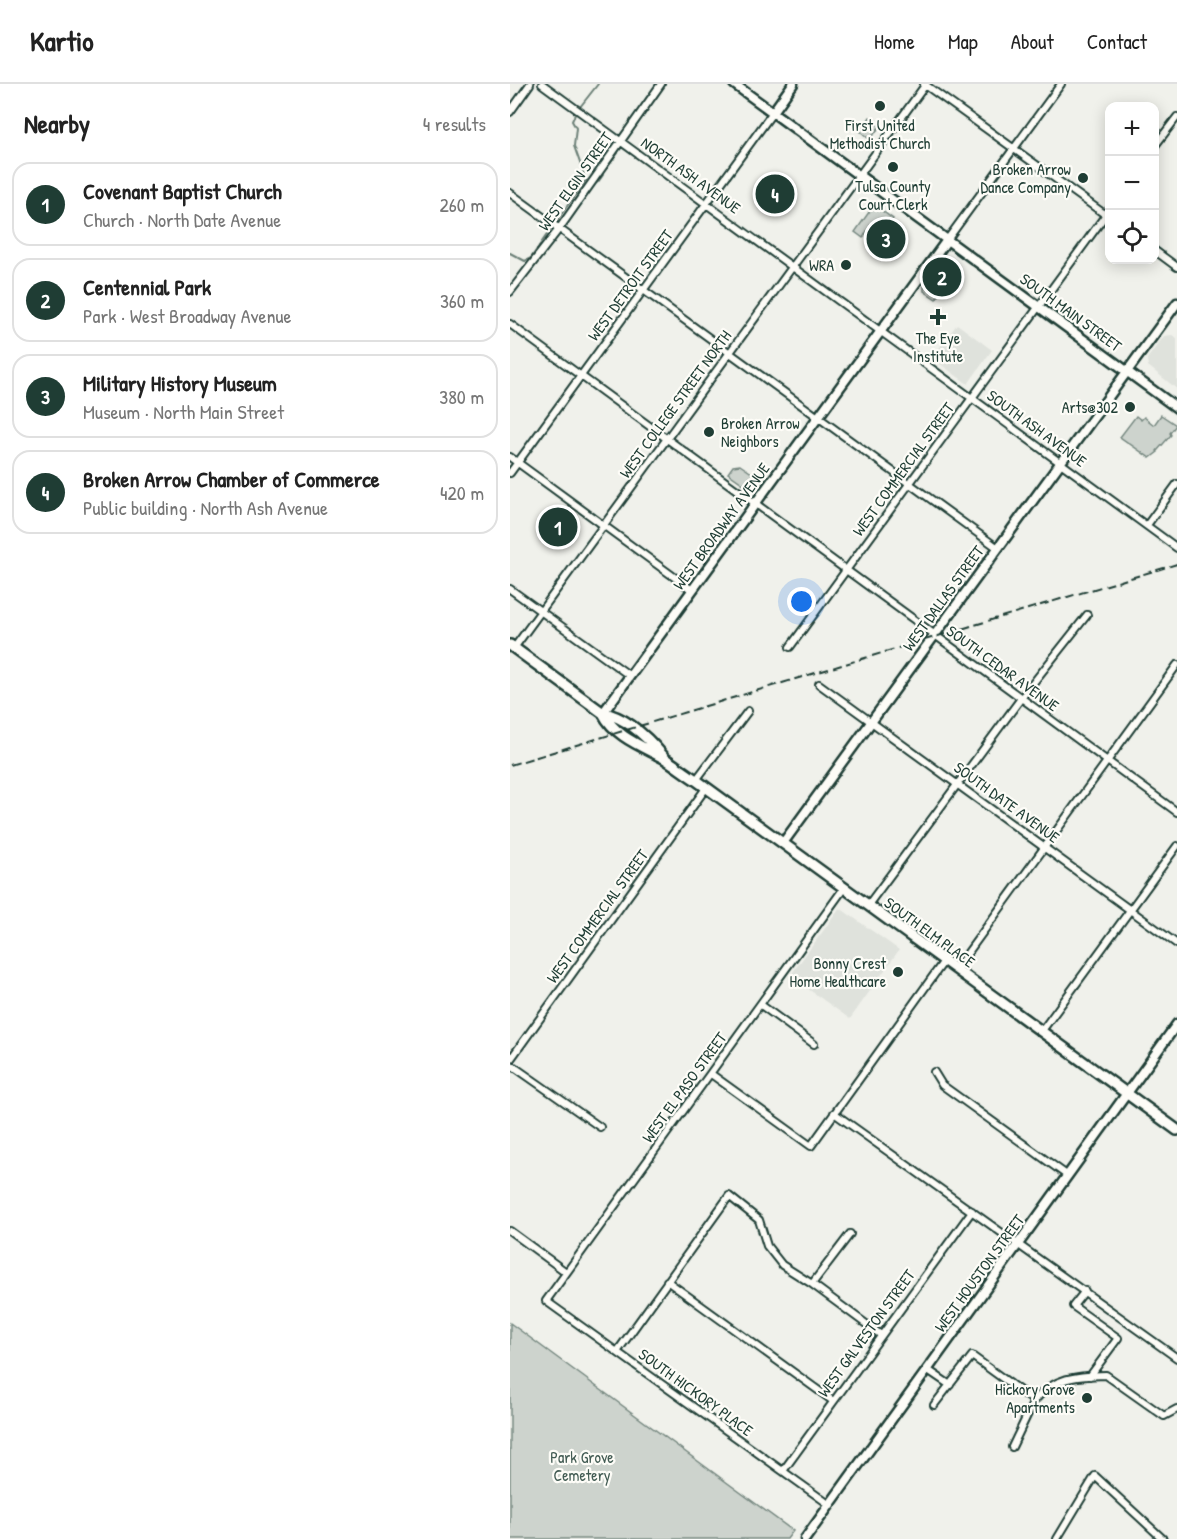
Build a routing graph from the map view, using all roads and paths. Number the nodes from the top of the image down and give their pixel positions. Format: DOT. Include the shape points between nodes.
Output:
graph roads {
  1 [pos="530,84"];
  2 [pos="542,84"];
  3 [pos="662,84"];
  4 [pos="734,84"];
  5 [pos="794,84"];
  6 [pos="925,84"];
  7 [pos="1061,84"];
  8 [pos="510,112"];
  9 [pos="773,112"];
  10 [pos="1177,117"];
  11 [pos="620,141"];
  12 [pos="1159,142"];
  13 [pos="1014,149"];
  14 [pos="859,176"];
  15 [pos="510,193"];
  16 [pos="706,203"];
  17 [pos="1105,212"];
  18 [pos="1105,218"];
  19 [pos="557,227"];
  20 [pos="947,240"];
  21 [pos="1159,253"];
  22 [pos="792,266"];
  23 [pos="1177,267"];
  24 [pos="643,290"];
  25 [pos="510,292"];
  26 [pos="1177,303"];
  27 [pos="1038,307"];
  28 [pos="510,324"];
  29 [pos="881,331"];
  30 [pos="730,353"];
  31 [pos="1127,372"];
  32 [pos="580,376"];
  33 [pos="972,397"];
  34 [pos="1177,408"];
  35 [pos="818,417"];
  36 [pos="666,439"];
  37 [pos="510,457"];
  38 [pos="1061,462"];
  39 [pos="518,463"];
  40 [pos="510,473"];
  41 [pos="909,483"];
  42 [pos="1177,484"];
  43 [pos="756,503"];
  44 [pos="603,525"];
  45 [pos="1147,525"];
  46 [pos="998,548"];
  47 [pos="1177,548"];
  48 [pos="846,570"];
  49 [pos="510,589"];
  50 [pos="692,590"];
  51 [pos="541,612"];
  52 [pos="1087,615"];
  53 [pos="934,636"];
  54 [pos="790,646"];
  55 [pos="512,647"];
  56 [pos="1177,665"];
  57 [pos="1170,674"];
  58 [pos="630,676"];
  59 [pos="1177,680"];
  60 [pos="819,684"];
  61 [pos="1022,698"];
  62 [pos="748,711"];
  63 [pos="603,713"];
  64 [pos="872,722"];
  65 [pos="1107,760"];
  66 [pos="696,780"];
  67 [pos="958,784"];
  68 [pos="706,788"];
  69 [pos="1177,812"];
  70 [pos="783,843"];
  71 [pos="1177,846"];
  72 [pos="1044,847"];
  73 [pos="844,888"];
  74 [pos="868,905"];
  75 [pos="1131,910"];
  76 [pos="1177,944"];
  77 [pos="944,961"];
  78 [pos="956,969"];
  79 [pos="760,1005"];
  80 [pos="1177,1024"];
  81 [pos="1041,1032"];
  82 [pos="814,1044"];
  83 [pos="510,1062"];
  84 [pos="934,1072"];
  85 [pos="711,1074"];
  86 [pos="1127,1094"];
  87 [pos="834,1113"];
  88 [pos="600,1127"];
  89 [pos="1177,1130"];
  90 [pos="1068,1176"];
  91 [pos="972,1211"];
  92 [pos="510,1231"];
  93 [pos="850,1234"];
  94 [pos="1019,1244"];
  95 [pos="566,1272"];
  96 [pos="667,1281"];
  97 [pos="812,1284"];
  98 [pos="1085,1291"];
  99 [pos="546,1301"];
  100 [pos="881,1335"];
  101 [pos="617,1352"];
  102 [pos="1177,1358"];
  103 [pos="928,1370"];
  104 [pos="1090,1376"];
  105 [pos="950,1385"];
  106 [pos="833,1401"];
  107 [pos="1034,1401"];
  108 [pos="934,1406"];
  109 [pos="1177,1409"];
  110 [pos="1012,1447"];
  111 [pos="783,1471"];
  112 [pos="830,1505"];
  113 [pos="1160,1538"];
  114 [pos="805,1539"];
  115 [pos="1057,1539"];
  1 -- 8 [label="street"];
  2 -- 11 [label="street, NORTH ASH AVENUE"];
  3 -- 11 [label="street, WEST ELGIN STREET"];
  4 -- 9 [label="street, SOUTH MAIN STREET"];
  5 -- 9 [label="street"];
  6 -- 13 [label="street"];
  6 -- 14 [label="street, WEST COLLEGE STREET NORTH"];
  7 -- 13 [label="street"];
  9 -- 14 [label="street, SOUTH MAIN STREET"];
  9 -- 16 [label="street, WEST DETROIT STREET"];
  10 -- 12 [label="street"];
  11 -- 16 [label="street, NORTH ASH AVENUE"];
  11 -- 19 [label="street, WEST ELGIN STREET"];
  13 -- 17 [label="street"];
  13 -- 20 [label="street"];
  14 -- 20 [label="street, SOUTH MAIN STREET"];
  14 -- 22 [label="street, WEST COLLEGE STREET NORTH"];
  15 -- 19 [label="street"];
  16 -- 22 [label="street, NORTH ASH AVENUE"];
  16 -- 24 [label="street, WEST DETROIT STREET"];
  18 -- 27 [label="street, WEST COMMERCIAL STREET"];
  19 -- 24 [label="street"];
  19 -- 25 [label="street, WEST ELGIN STREET"];
  20 -- 27 [label="street, SOUTH MAIN STREET"];
  20 -- 29 [label="street, WEST BROADWAY AVENUE"];
  21 -- 23 [label="street"];
  22 -- 29 [label="street, NORTH ASH AVENUE"];
  22 -- 30 [label="street, WEST COLLEGE STREET NORTH"];
  24 -- 30 [label="street"];
  24 -- 32 [label="street, WEST DETROIT STREET"];
  26 -- 31 [label="street, WEST DALLAS STREET"];
  27 -- 31 [label="street, SOUTH MAIN STREET"];
  27 -- 33 [label="street, WEST COMMERCIAL STREET"];
  28 -- 32 [label="street, SOUTH CEDAR AVENUE"];
  29 -- 33 [label="street, SOUTH ASH AVENUE"];
  29 -- 35 [label="street, WEST BROADWAY AVENUE"];
  30 -- 35 [label="street"];
  30 -- 36 [label="street, WEST COLLEGE STREET NORTH"];
  31 -- 34 [label="street, SOUTH MAIN STREET"];
  31 -- 38 [label="street, WEST DALLAS STREET"];
  32 -- 36 [label="street, SOUTH CEDAR AVENUE"];
  32 -- 39 [label="street, WEST DETROIT STREET"];
  33 -- 38 [label="street, SOUTH ASH AVENUE"];
  33 -- 41 [label="street, WEST COMMERCIAL STREET"];
  35 -- 41 [label="street"];
  35 -- 43 [label="street, WEST BROADWAY AVENUE"];
  36 -- 43 [label="street, SOUTH CEDAR AVENUE"];
  36 -- 44 [label="street, WEST COLLEGE STREET NORTH"];
  37 -- 39 [label="street"];
  38 -- 45 [label="street, SOUTH ASH AVENUE"];
  38 -- 46 [label="street, WEST DALLAS STREET"];
  39 -- 40 [label="street, WEST DETROIT STREET"];
  39 -- 44 [label="street"];
  41 -- 46 [label="street"];
  41 -- 48 [label="street, WEST COMMERCIAL STREET"];
  42 -- 45 [label="street"];
  43 -- 48 [label="street, SOUTH CEDAR AVENUE"];
  43 -- 50 [label="street, WEST BROADWAY AVENUE"];
  44 -- 50 [label="street"];
  44 -- 51 [label="street, WEST COLLEGE STREET NORTH"];
  45 -- 47 [label="street, SOUTH ASH AVENUE"];
  46 -- 53 [label="street, WEST DALLAS STREET"];
  48 -- 53 [label="street, SOUTH CEDAR AVENUE"];
  48 -- 54 [label="street, WEST COMMERCIAL STREET"];
  49 -- 51 [label="street"];
  50 -- 58 [label="street, WEST BROADWAY AVENUE"];
  51 -- 55 [label="street, WEST COLLEGE STREET NORTH"];
  51 -- 58 [label="street"];
  52 -- 61 [label="street"];
  53 -- 61 [label="street, SOUTH CEDAR AVENUE"];
  53 -- 64 [label="street, WEST DALLAS STREET"];
  55 -- 63 [label="main road, SOUTH ELM PLACE"];
  56 -- 57 [label="street"];
  57 -- 59 [label="street"];
  57 -- 65 [label="street"];
  58 -- 63 [label="street, WEST BROADWAY AVENUE"];
  60 -- 64 [label="street, SOUTH DATE AVENUE"];
  61 -- 65 [label="street, SOUTH CEDAR AVENUE"];
  61 -- 67 [label="street"];
  62 -- 66 [label="street"];
  63 -- 66 [label="main road, SOUTH ELM PLACE" via="608,724 619,732"];
  64 -- 67 [label="street, SOUTH DATE AVENUE"];
  64 -- 70 [label="street, WEST DALLAS STREET"];
  65 -- 69 [label="street, SOUTH CEDAR AVENUE"];
  65 -- 72 [label="street"];
  66 -- 68 [label="main road, SOUTH ELM PLACE"];
  67 -- 72 [label="street, SOUTH DATE AVENUE"];
  67 -- 74 [label="street"];
  68 -- 70 [label="main road, SOUTH ELM PLACE"];
  68 -- 83 [label="street, WEST COMMERCIAL STREET"];
  70 -- 73 [label="main road, SOUTH ELM PLACE"];
  71 -- 75 [label="street"];
  72 -- 75 [label="street, SOUTH DATE AVENUE"];
  72 -- 78 [label="street"];
  73 -- 74 [label="main road, SOUTH ELM PLACE"];
  73 -- 79 [label="street, WEST EL PASO STREET"];
  74 -- 77 [label="main road, SOUTH ELM PLACE"];
  75 -- 76 [label="street, SOUTH DATE AVENUE"];
  75 -- 81 [label="street"];
  77 -- 78 [label="main road, SOUTH ELM PLACE"];
  77 -- 87 [label="street"];
  78 -- 81 [label="main road, SOUTH ELM PLACE"];
  79 -- 82 [label="street"];
  79 -- 85 [label="street, WEST EL PASO STREET"];
  80 -- 86 [label="street, WEST HOUSTON STREET"];
  81 -- 86 [label="main road, SOUTH ELM PLACE"];
  83 -- 88 [label="street"];
  84 -- 90 [label="street" via="942,1085"];
  85 -- 87 [label="street" via="811,1146"];
  85 -- 95 [label="street, WEST EL PASO STREET"];
  86 -- 89 [label="main road, SOUTH ELM PLACE"];
  86 -- 90 [label="street, WEST HOUSTON STREET"];
  87 -- 91 [label="street"];
  90 -- 94 [label="street, WEST HOUSTON STREET"];
  91 -- 94 [label="street"];
  91 -- 100 [label="street, WEST GALVESTON STREET"];
  92 -- 95 [label="street"];
  93 -- 97 [label="street"];
  94 -- 98 [label="street"];
  94 -- 103 [label="street, WEST HOUSTON STREET"];
  95 -- 99 [label="street, WEST EL PASO STREET"];
  96 -- 97 [label="street" via="729,1196 759,1220 767,1246 782,1265"];
  96 -- 101 [label="street"];
  96 -- 106 [label="street"];
  97 -- 100 [label="street"];
  98 -- 102 [label="street"];
  98 -- 104 [label="street" via="1073,1306 1118,1338"];
  99 -- 101 [label="street, SOUTH HICKORY PLACE"];
  100 -- 106 [label="street, WEST GALVESTON STREET"];
  101 -- 111 [label="street, SOUTH HICKORY PLACE"];
  103 -- 105 [label="street"];
  103 -- 112 [label="street, WEST HOUSTON STREET"];
  104 -- 107 [label="street" via="1058,1381"];
  104 -- 109 [label="street" via="1106,1375 1164,1416"];
  105 -- 107 [label="street" via="972,1356"];
  105 -- 108 [label="street"];
  106 -- 111 [label="street, WEST GALVESTON STREET"];
  107 -- 110 [label="street"];
  111 -- 112 [label="street, SOUTH HICKORY PLACE"];
  112 -- 114 [label="street, WEST HOUSTON STREET"];
  113 -- 115 [label="street" via="1095,1476"];
}
